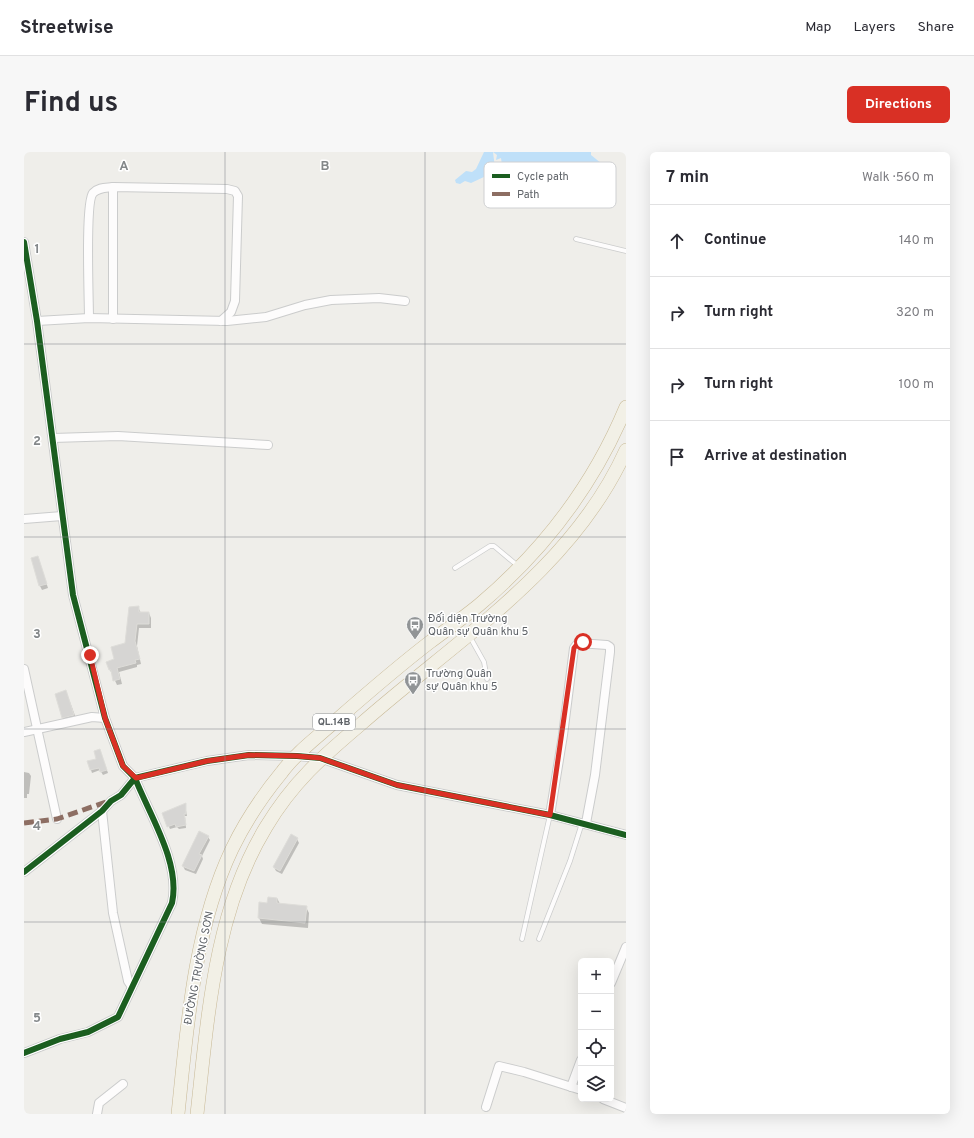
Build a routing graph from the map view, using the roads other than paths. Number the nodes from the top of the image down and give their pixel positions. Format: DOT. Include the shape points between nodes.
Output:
graph roads {
  1 [pos="113,187"];
  2 [pos="576,239"];
  3 [pos="24,242"];
  4 [pos="626,251"];
  5 [pos="404,301"];
  6 [pos="89,318"];
  7 [pos="113,319"];
  8 [pos="37,321"];
  9 [pos="221,321"];
  10 [pos="626,407"];
  11 [pos="53,438"];
  12 [pos="268,445"];
  13 [pos="626,450"];
  14 [pos="62,516"];
  15 [pos="24,519"];
  16 [pos="520,567"];
  17 [pos="455,568"];
  18 [pos="469,635"];
  19 [pos="24,669"];
  20 [pos="487,679"];
  21 [pos="105,718"];
  22 [pos="38,729"];
  23 [pos="24,732"];
  24 [pos="297,756"];
  25 [pos="320,758"];
  26 [pos="136,778"];
  27 [pos="102,811"];
  28 [pos="550,815"];
  29 [pos="57,819"];
  30 [pos="584,823"];
  31 [pos="626,835"];
  32 [pos="24,872"];
  33 [pos="522,939"];
  34 [pos="539,939"];
  35 [pos="626,947"];
  36 [pos="614,976"];
  37 [pos="132,987"];
  38 [pos="24,1053"];
  39 [pos="579,1066"];
  40 [pos="123,1084"];
  41 [pos="571,1087"];
  42 [pos="578,1089"];
  43 [pos="611,1102"];
  44 [pos="486,1107"];
  45 [pos="626,1108"];
  46 [pos="97,1114"];
  47 [pos="178,1114"];
  48 [pos="197,1114"];
  1 -- 6 [label="street" via="100,188 90,198"];
  1 -- 7 [label="street"];
  1 -- 9 [label="street" via="235,191 238,196 235,301 231,312"];
  2 -- 4 [label="lane"];
  3 -- 8 [label="street"];
  5 -- 9 [label="street" via="379,298 331,300 266,317"];
  6 -- 7 [label="street"];
  6 -- 8 [label="street"];
  7 -- 9 [label="street"];
  8 -- 11 [label="street"];
  10 -- 16 [label="highway, ĐƯỜNG TRƯỜNG SƠN / QL.14B" via="600,461 574,503 543,543"];
  11 -- 12 [label="street" via="118,436"];
  11 -- 14 [label="street"];
  13 -- 18 [label="highway, ĐƯỜNG TRƯỜNG SƠN / QL.14B" via="604,492 574,533 522,589"];
  14 -- 15 [label="street"];
  14 -- 21 [label="street" via="73,595"];
  16 -- 17 [label="lane" via="494,546 490,546"];
  16 -- 24 [label="highway, ĐƯỜNG TRƯỜNG SƠN / QL.14B" via="478,606 376,685"];
  18 -- 20 [label="lane" via="484,662"];
  18 -- 25 [label="highway, ĐƯỜNG TRƯỜNG SƠN / QL.14B"];
  19 -- 22 [label="street"];
  21 -- 22 [label="street" via="92,717"];
  21 -- 26 [label="street" via="123,766"];
  22 -- 23 [label="street"];
  22 -- 29 [label="street"];
  24 -- 25 [label="street"];
  24 -- 26 [label="street" via="249,755 207,761"];
  24 -- 47 [label="highway, ĐƯỜNG TRƯỜNG SƠN / QL.14B" via="282,771 250,817 232,850 216,893 203,937 190,1007"];
  25 -- 28 [label="street" via="397,785"];
  25 -- 48 [label="highway, ĐƯỜNG TRƯỜNG SƠN / QL.14B" via="296,783 266,827 240,881 227,918 206,1024"];
  26 -- 27 [label="street"];
  26 -- 37 [label="street" via="166,850 174,896"];
  27 -- 32 [label="street"];
  27 -- 37 [label="street" via="113,913 128,981"];
  28 -- 30 [label="street"];
  28 -- 30 [label="street" via="574,648 583,642 607,645 610,652 595,775"];
  28 -- 33 [label="lane"];
  30 -- 31 [label="street"];
  30 -- 34 [label="lane"];
  35 -- 36 [label="street"];
  37 -- 38 [label="street" via="118,1017 88,1032 60,1039"];
  39 -- 41 [label="street"];
  40 -- 46 [label="street" via="99,1103"];
  41 -- 42 [label="street"];
  41 -- 44 [label="street" via="499,1066"];
  43 -- 45 [label="street"];
}
